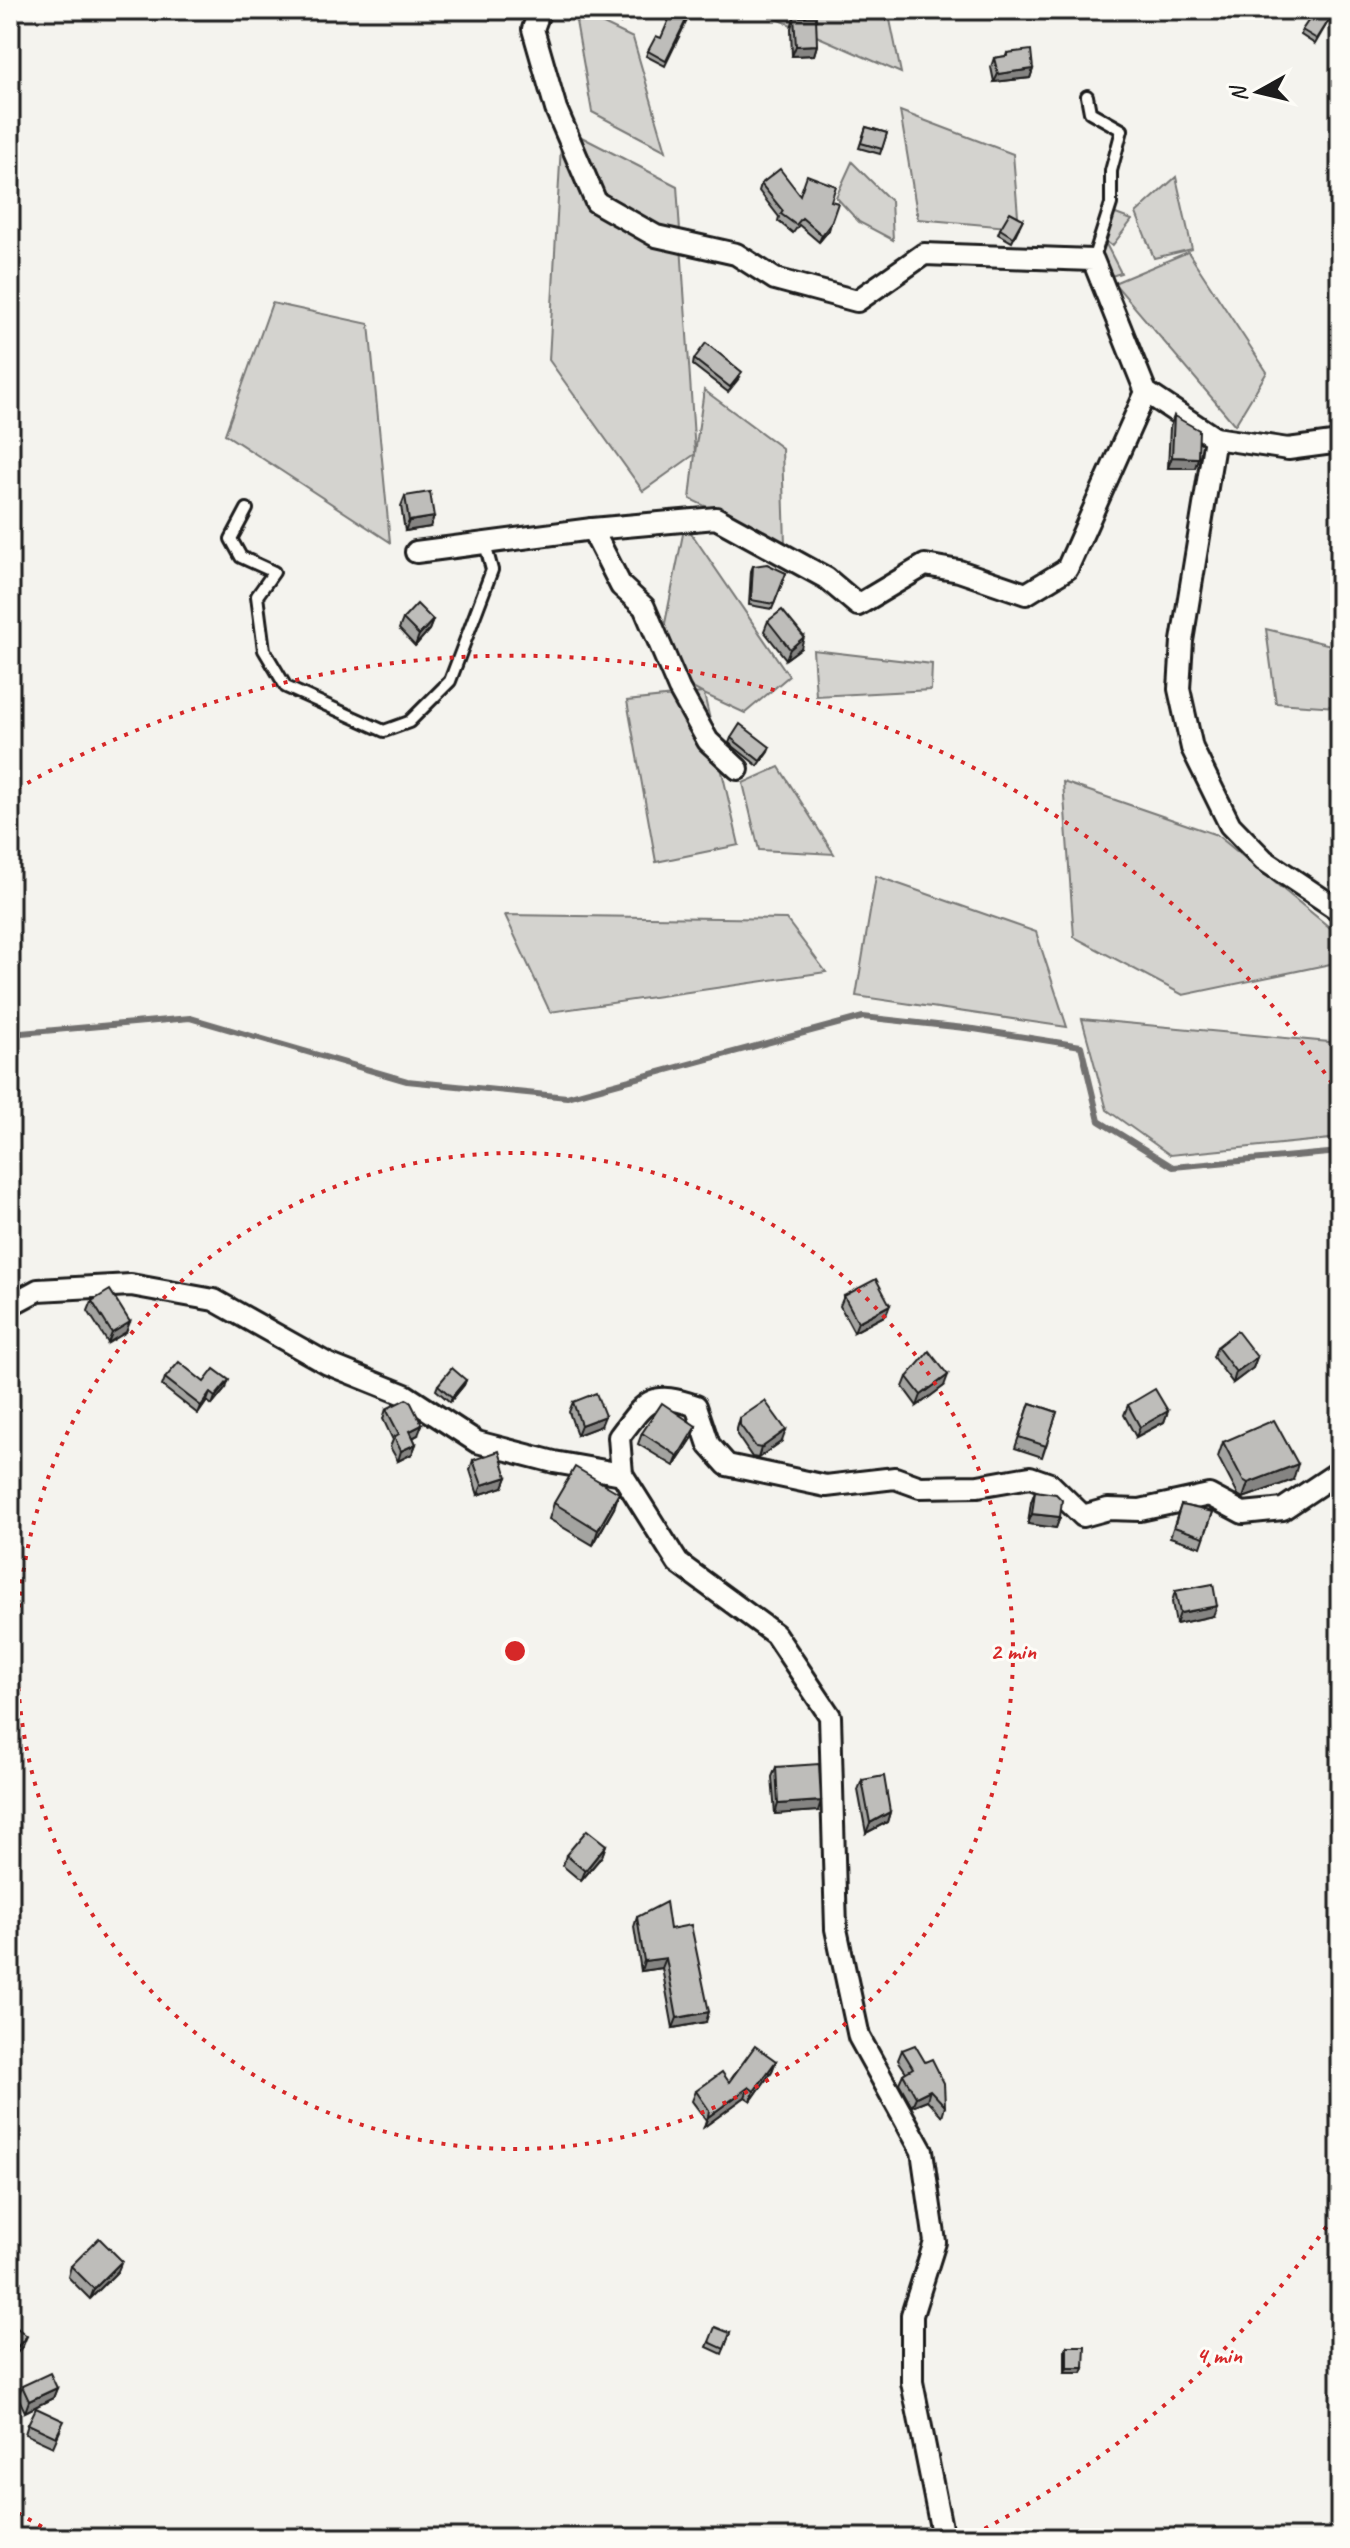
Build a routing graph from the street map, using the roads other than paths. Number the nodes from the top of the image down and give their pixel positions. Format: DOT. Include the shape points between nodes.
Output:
graph roads {
  1 [pos="540,10"];
  2 [pos="1087,96"];
  3 [pos="1093,260"];
  4 [pos="1146,392"];
  5 [pos="1215,438"];
  6 [pos="1340,442"];
  7 [pos="247,509"];
  8 [pos="592,529"];
  9 [pos="485,544"];
  10 [pos="416,552"];
  11 [pos="738,769"];
  12 [pos="1340,911"];
  13 [pos="10,1305"];
  14 [pos="1340,1471"];
  15 [pos="622,1474"];
  16 [pos="943,2538"];
  1 -- 3 [label="street" via="533,29 556,109 596,202 656,236 736,254 775,279 857,301 924,254"];
  2 -- 3 [label="lane" via="1090,112 1122,130 1111,171 1111,204"];
  3 -- 4 [label="street"];
  4 -- 5 [label="street"];
  4 -- 8 [label="street" via="1067,569 1026,594 925,565 858,605 826,578 716,518"];
  5 -- 6 [label="street" via="1288,449"];
  5 -- 12 [label="street" via="1182,641 1179,689 1192,748 1230,825 1264,860"];
  7 -- 9 [label="lane" via="231,539 241,557 274,572 257,596 264,650 286,687 384,731 409,722 450,681 492,570"];
  8 -- 9 [label="street"];
  8 -- 11 [label="street" via="621,586 644,607 708,741"];
  9 -- 10 [label="street"];
  13 -- 15 [label="street" via="38,1290 131,1285 214,1300 328,1364 405,1395 477,1442"];
  14 -- 15 [label="street" via="1283,1509 1243,1513 1209,1495 1083,1516 1050,1484 1030,1477 978,1486 920,1487 895,1478 826,1486 727,1465 709,1445 696,1406 668,1396 645,1402 619,1437"];
  15 -- 16 [label="street" via="678,1563 775,1634 830,1716 836,1929 859,2037 922,2151 935,2242 912,2315 912,2382"];
}
